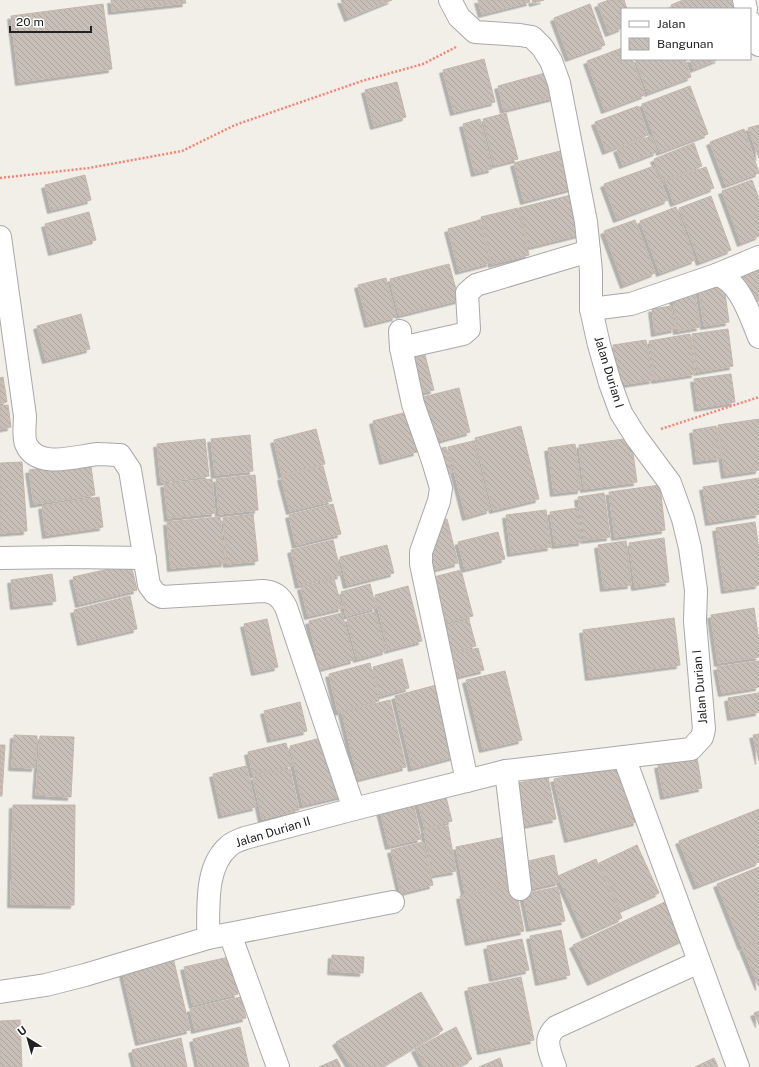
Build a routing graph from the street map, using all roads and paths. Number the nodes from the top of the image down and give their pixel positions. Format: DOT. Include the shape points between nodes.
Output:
graph roads {
  1 [pos="450,0"];
  2 [pos="751,25"];
  3 [pos="476,32"];
  4 [pos="759,46"];
  5 [pos="0,178"];
  6 [pos="0,237"];
  7 [pos="589,252"];
  8 [pos="759,257"];
  9 [pos="716,275"];
  10 [pos="591,309"];
  11 [pos="759,337"];
  12 [pos="759,397"];
  13 [pos="636,437"];
  14 [pos="0,558"];
  15 [pos="145,558"];
  16 [pos="624,757"];
  17 [pos="506,771"];
  18 [pos="467,781"];
  19 [pos="354,809"];
  20 [pos="520,888"];
  21 [pos="393,902"];
  22 [pos="230,934"];
  23 [pos="208,938"];
  24 [pos="699,962"];
  25 [pos="0,992"];
  26 [pos="278,1067"];
  27 [pos="555,1067"];
  28 [pos="738,1067"];
  1 -- 3 [label="street" via="459,17"];
  2 -- 4 [label="street"];
  3 -- 5 [label="path" via="458,46 423,64 362,81 235,125 182,151 89,168"];
  3 -- 7 [label="street, Jalan Durian I" via="532,37 551,61 559,83 586,222"];
  6 -- 15 [label="street" via="26,443 40,459 99,454 120,455 130,470"];
  7 -- 10 [label="street, Jalan Durian I"];
  7 -- 18 [label="street" via="476,284 467,293 469,329 463,334 401,339 413,404 441,488 421,552 421,564"];
  8 -- 9 [label="street"];
  9 -- 10 [label="street" via="631,304"];
  9 -- 11 [label="street" via="722,276 737,289"];
  10 -- 13 [label="street, Jalan Durian I" via="610,383 621,413"];
  12 -- 13 [label="path"];
  13 -- 16 [label="street, Jalan Durian I" via="670,483 690,548 696,590 695,621 704,729 702,737 691,749"];
  14 -- 15 [label="street"];
  15 -- 19 [label="street" via="149,585 155,594 162,597 262,591 280,597 286,607"];
  16 -- 17 [label="street, Jalan Durian II"];
  16 -- 24 [label="street"];
  17 -- 18 [label="street, Jalan Durian II"];
  17 -- 20 [label="street"];
  18 -- 19 [label="street, Jalan Durian II"];
  19 -- 23 [label="street, Jalan Durian II" via="245,838 230,845 220,854 210,885"];
  21 -- 22 [label="street"];
  22 -- 23 [label="street"];
  22 -- 26 [label="street"];
  23 -- 25 [label="street" via="85,975 46,985"];
  24 -- 27 [label="street" via="556,1027 550,1035 549,1045"];
  24 -- 28 [label="street"];
}
